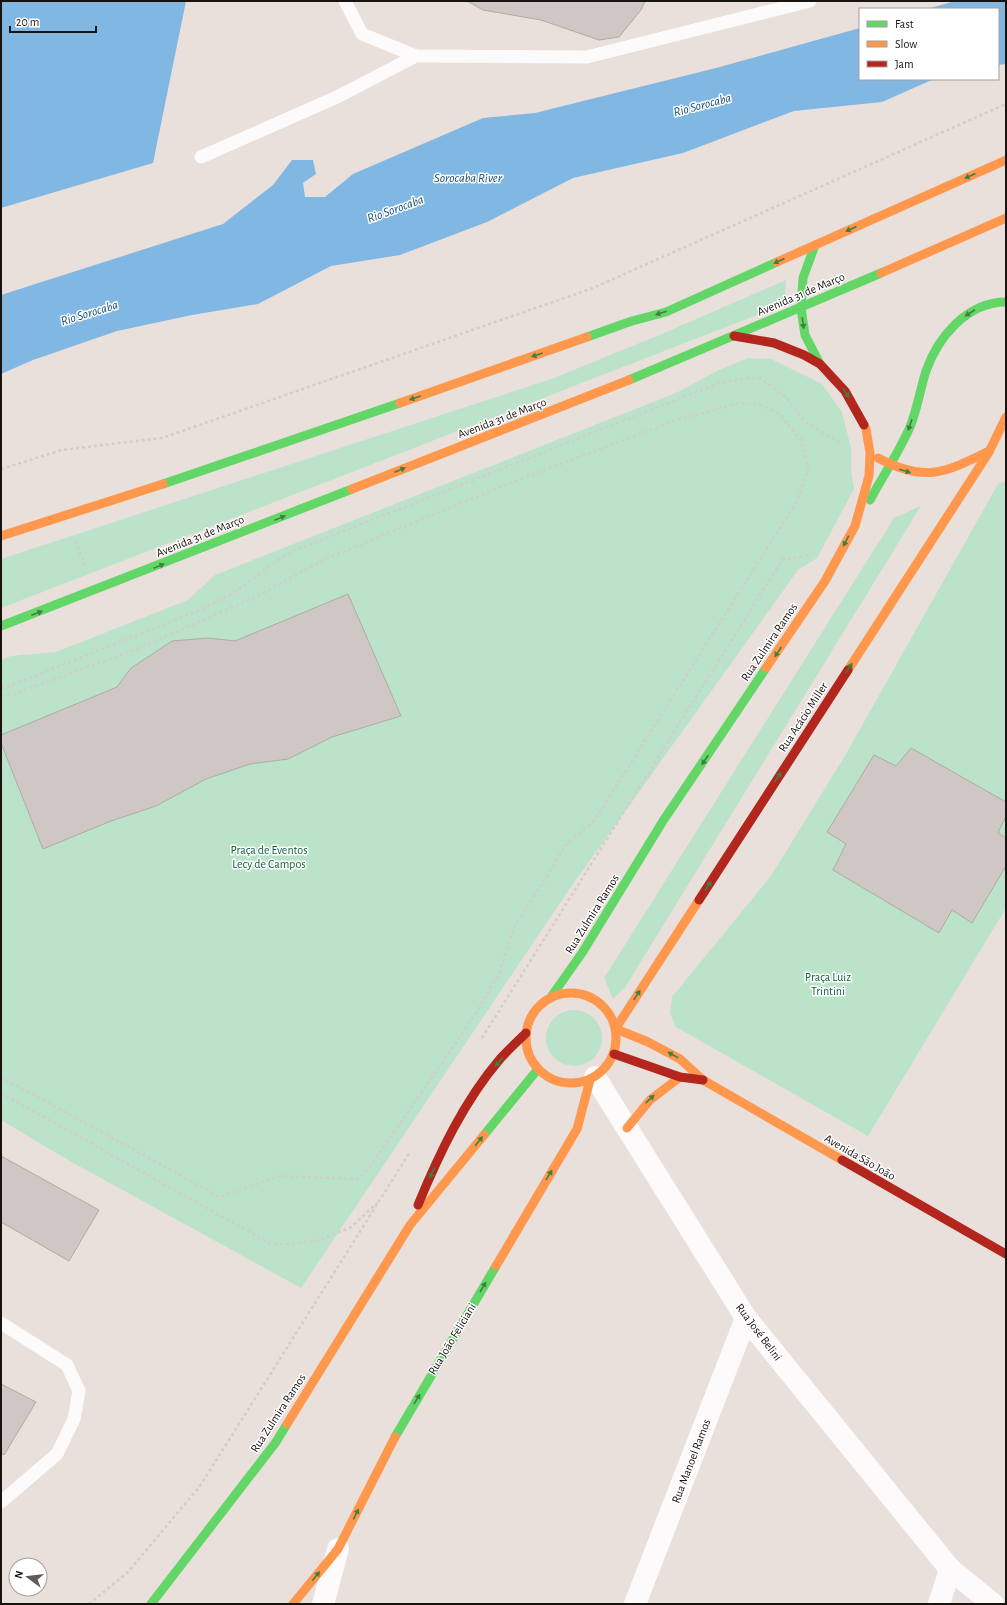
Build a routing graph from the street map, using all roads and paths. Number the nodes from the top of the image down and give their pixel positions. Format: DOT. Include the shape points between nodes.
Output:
graph roads {
  1 [pos="345,1"];
  2 [pos="810,1"];
  3 [pos="416,56"];
  4 [pos="1006,104"];
  5 [pos="201,157"];
  6 [pos="1005,162"];
  7 [pos="1006,218"];
  8 [pos="815,245"];
  9 [pos="1006,302"];
  10 [pos="801,308"];
  11 [pos="734,336"];
  12 [pos="820,364"];
  13 [pos="1006,417"];
  14 [pos="997,448"];
  15 [pos="842,450"];
  16 [pos="870,454"];
  17 [pos="890,465"];
  18 [pos="1,469"];
  19 [pos="66,516"];
  20 [pos="855,526"];
  21 [pos="1,536"];
  22 [pos="811,554"];
  23 [pos="94,591"];
  24 [pos="1,626"];
  25 [pos="1,688"];
  26 [pos="1,696"];
  27 [pos="551,997"];
  28 [pos="616,1029"];
  29 [pos="526,1034"];
  30 [pos="482,1038"];
  31 [pos="614,1054"];
  32 [pos="538,1070"];
  33 [pos="680,1076"];
  34 [pos="1,1078"];
  35 [pos="592,1078"];
  36 [pos="703,1080"];
  37 [pos="1,1093"];
  38 [pos="627,1128"];
  39 [pos="414,1146"];
  40 [pos="380,1200"];
  41 [pos="410,1225"];
  42 [pos="1006,1254"];
  43 [pos="746,1318"];
  44 [pos="1,1324"];
  45 [pos="1,1502"];
  46 [pos="338,1548"];
  47 [pos="950,1568"];
  48 [pos="89,1604"];
  49 [pos="151,1604"];
  50 [pos="294,1604"];
  51 [pos="323,1604"];
  52 [pos="635,1604"];
  53 [pos="939,1604"];
  54 [pos="992,1604"];
  1 -- 3 [label="lane" via="362,34"];
  2 -- 3 [label="lane" via="587,57"];
  3 -- 5 [label="lane" via="337,97"];
  4 -- 18 [label="path" via="593,288 162,438 62,450"];
  6 -- 8 [label="main road, one-way"];
  7 -- 10 [label="main road, Avenida 31 de Março"];
  8 -- 10 [label="main road" via="803,278"];
  8 -- 19 [label="main road, one-way" via="666,312 632,321 294,440"];
  9 -- 17 [label="main road, one-way" via="995,302 970,311 938,344 926,371 910,427"];
  10 -- 11 [label="main road, Avenida 31 de Março"];
  10 -- 12 [label="main road, one-way" via="805,335"];
  11 -- 12 [label="main road, Rua Zulmira Ramos" via="774,343"];
  23 -- 11 [label="main road, Avenida 31 de Março, one-way" via="648,373"];
  12 -- 16 [label="main road, Rua Zulmira Ramos, one-way" via="845,391 866,429"];
  13 -- 14 [label="main road, Rua Acácio Miller"];
  17 -- 14 [label="main road, one-way" via="908,473 932,475 957,468"];
  28 -- 14 [label="main road, Rua Acácio Miller, one-way"];
  15 -- 25 [label="path" via="840,443 804,421 786,397 760,378 719,383 288,552 235,592 200,610"];
  16 -- 17 [label="main road"];
  16 -- 20 [label="main road, Rua Zulmira Ramos" via="869,476"];
  17 -- 20 [label="main road"];
  19 -- 21 [label="main road"];
  19 -- 23 [label="path"];
  20 -- 27 [label="main road, Rua Zulmira Ramos, one-way" via="825,581 663,821 582,953"];
  22 -- 30 [label="path" via="782,560"];
  24 -- 23 [label="main road, Avenida 31 de Março, one-way"];
  26 -- 34 [label="path" via="14,694 137,649 258,596 322,560 508,484 674,421 739,403 758,404 778,414 802,441 808,469 797,501 594,821 567,844 513,929 500,971 475,1014 368,1168 357,1179 280,1176 220,1198"];
  27 -- 28 [label="main road" via="564,992 578,992 591,996 611,1015"];
  27 -- 29 [label="main road" via="539,1005 531,1016"];
  28 -- 31 [label="main road" via="617,1042"];
  36 -- 28 [label="main road, Avenida São João, one-way" via="680,1059"];
  29 -- 32 [label="main road" via="528,1053"];
  29 -- 41 [label="main road, Rua Zulmira Ramos, one-way" via="497,1063 457,1122 426,1184"];
  31 -- 33 [label="main road, Avenida São João"];
  31 -- 35 [label="main road" via="606,1067"];
  32 -- 35 [label="main road" via="562,1083 576,1083"];
  41 -- 32 [label="main road, Rua Zulmira Ramos, one-way"];
  33 -- 36 [label="main road, Avenida São João"];
  38 -- 33 [label="main road, one-way" via="644,1105"];
  35 -- 38 [label="street, Rua José Belini"];
  46 -- 35 [label="main road, Rua João Feliciani, one-way" via="404,1420 577,1129"];
  36 -- 42 [label="main road, Avenida São João"];
  37 -- 40 [label="path" via="271,1244 321,1240 351,1227"];
  38 -- 43 [label="street, Rua José Belini"];
  39 -- 40 [label="path"];
  40 -- 48 [label="path" via="200,1486 128,1572"];
  41 -- 49 [label="main road, Rua Zulmira Ramos" via="276,1442"];
  43 -- 47 [label="street, Rua José Belini"];
  43 -- 52 [label="street, Rua Manoel Ramos"];
  44 -- 45 [label="lane" via="67,1365 79,1391 74,1419 57,1454"];
  50 -- 46 [label="main road, one-way"];
  46 -- 51 [label="street, Rua João Feliciani"];
  47 -- 53 [label="street"];
  47 -- 54 [label="street, Rua José Belini"];
}
